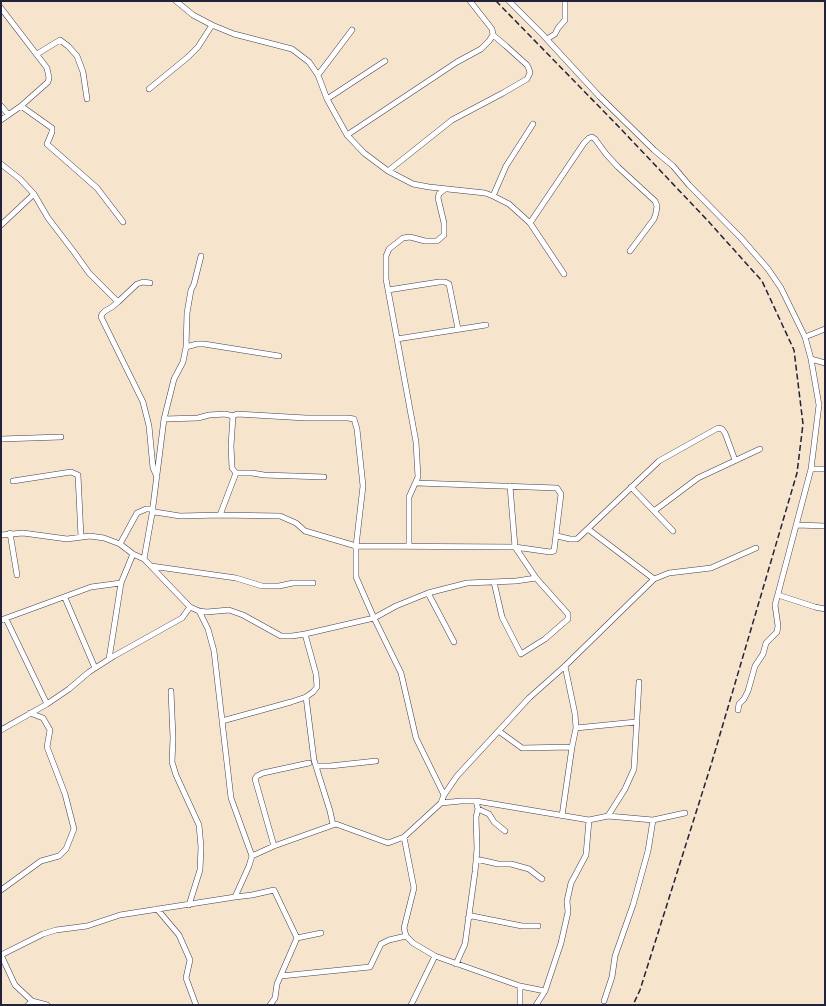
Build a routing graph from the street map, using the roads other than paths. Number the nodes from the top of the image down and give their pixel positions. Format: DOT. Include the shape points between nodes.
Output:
graph roads {
  1 [pos="176,1"];
  2 [pos="470,1"];
  3 [pos="509,1"];
  4 [pos="566,1"];
  5 [pos="1,8"];
  6 [pos="212,25"];
  7 [pos="352,30"];
  8 [pos="492,36"];
  9 [pos="547,39"];
  10 [pos="37,54"];
  11 [pos="385,61"];
  12 [pos="318,74"];
  13 [pos="149,89"];
  14 [pos="87,99"];
  15 [pos="327,99"];
  16 [pos="1,106"];
  17 [pos="21,106"];
  18 [pos="8,114"];
  19 [pos="1,120"];
  20 [pos="533,124"];
  21 [pos="347,135"];
  22 [pos="1,164"];
  23 [pos="388,171"];
  24 [pos="444,189"];
  25 [pos="34,194"];
  26 [pos="493,196"];
  27 [pos="122,222"];
  28 [pos="530,223"];
  29 [pos="1,225"];
  30 [pos="630,251"];
  31 [pos="201,256"];
  32 [pos="564,274"];
  33 [pos="150,283"];
  34 [pos="388,290"];
  35 [pos="118,302"];
  36 [pos="486,325"];
  37 [pos="458,329"];
  38 [pos="825,330"];
  39 [pos="805,337"];
  40 [pos="397,339"];
  41 [pos="186,347"];
  42 [pos="279,356"];
  43 [pos="811,359"];
  44 [pos="825,362"];
  45 [pos="233,416"];
  46 [pos="164,419"];
  47 [pos="61,437"];
  48 [pos="1,440"];
  49 [pos="760,449"];
  50 [pos="736,460"];
  51 [pos="811,469"];
  52 [pos="825,469"];
  53 [pos="236,474"];
  54 [pos="324,477"];
  55 [pos="157,478"];
  56 [pos="13,480"];
  57 [pos="417,483"];
  58 [pos="510,486"];
  59 [pos="631,487"];
  60 [pos="153,508"];
  61 [pos="654,511"];
  62 [pos="152,514"];
  63 [pos="220,515"];
  64 [pos="797,525"];
  65 [pos="825,526"];
  66 [pos="588,529"];
  67 [pos="673,531"];
  68 [pos="10,533"];
  69 [pos="1,535"];
  70 [pos="557,536"];
  71 [pos="81,538"];
  72 [pos="120,544"];
  73 [pos="356,546"];
  74 [pos="409,546"];
  75 [pos="515,547"];
  76 [pos="756,548"];
  77 [pos="133,554"];
  78 [pos="144,559"];
  79 [pos="151,566"];
  80 [pos="17,575"];
  81 [pos="536,578"];
  82 [pos="654,579"];
  83 [pos="494,582"];
  84 [pos="120,583"];
  85 [pos="313,583"];
  86 [pos="428,593"];
  87 [pos="778,595"];
  88 [pos="65,598"];
  89 [pos="190,607"];
  90 [pos="825,609"];
  91 [pos="199,611"];
  92 [pos="374,618"];
  93 [pos="4,619"];
  94 [pos="305,634"];
  95 [pos="454,642"];
  96 [pos="109,659"];
  97 [pos="565,666"];
  98 [pos="94,668"];
  99 [pos="639,682"];
  100 [pos="171,691"];
  101 [pos="306,697"];
  102 [pos="47,704"];
  103 [pos="738,710"];
  104 [pos="30,713"];
  105 [pos="222,721"];
  106 [pos="636,722"];
  107 [pos="576,728"];
  108 [pos="1,730"];
  109 [pos="500,732"];
  110 [pos="572,747"];
  111 [pos="376,761"];
  112 [pos="310,763"];
  113 [pos="317,766"];
  114 [pos="444,795"];
  115 [pos="476,801"];
  116 [pos="441,803"];
  117 [pos="478,809"];
  118 [pos="685,813"];
  119 [pos="562,816"];
  120 [pos="608,816"];
  121 [pos="589,820"];
  122 [pos="653,820"];
  123 [pos="333,825"];
  124 [pos="505,831"];
  125 [pos="404,837"];
  126 [pos="274,846"];
  127 [pos="252,856"];
  128 [pos="476,859"];
  129 [pos="542,879"];
  130 [pos="1,890"];
  131 [pos="235,897"];
  132 [pos="189,905"];
  133 [pos="157,909"];
  134 [pos="468,918"];
  135 [pos="538,926"];
  136 [pos="320,933"];
  137 [pos="406,936"];
  138 [pos="296,938"];
  139 [pos="1,955"];
  140 [pos="435,956"];
  141 [pos="456,964"];
  142 [pos="281,976"];
  143 [pos="520,986"];
  144 [pos="545,991"];
  145 [pos="32,1000"];
  146 [pos="604,1002"];
  147 [pos="28,1005"];
  148 [pos="47,1005"];
  149 [pos="196,1005"];
  150 [pos="270,1005"];
  151 [pos="411,1005"];
  152 [pos="520,1005"];
  153 [pos="536,1005"];
  1 -- 6 [label="street" via="193,15"];
  2 -- 8 [label="street" via="490,25"];
  3 -- 9 [label="street"];
  4 -- 9 [label="street" via="564,20 555,34"];
  5 -- 10 [label="street"];
  6 -- 12 [label="street" via="234,34 292,49 309,62"];
  6 -- 13 [label="street" via="198,47"];
  7 -- 12 [label="street"];
  8 -- 21 [label="street" via="481,49 457,62"];
  8 -- 23 [label="street" via="527,65 530,73 527,79 452,120"];
  9 -- 39 [label="street" via="600,97 673,166 768,269 781,288"];
  10 -- 14 [label="street" via="60,40 68,46 77,56 83,72"];
  10 -- 17 [label="street" via="47,68 48,82"];
  11 -- 15 [label="street"];
  12 -- 15 [label="street"];
  15 -- 21 [label="street"];
  16 -- 18 [label="street"];
  17 -- 18 [label="street"];
  17 -- 27 [label="street" via="52,128 47,144 97,188"];
  18 -- 19 [label="street"];
  20 -- 26 [label="street" via="506,166"];
  21 -- 23 [label="street" via="364,153"];
  22 -- 25 [label="street"];
  23 -- 24 [label="street" via="413,184"];
  24 -- 26 [label="street"];
  24 -- 34 [label="street" via="438,198 444,235 437,241 403,238 388,249"];
  25 -- 29 [label="street"];
  25 -- 35 [label="street" via="48,218 89,273"];
  26 -- 28 [label="street" via="509,204"];
  28 -- 30 [label="street" via="584,142 592,137 657,206 654,219"];
  28 -- 32 [label="street"];
  31 -- 41 [label="street" via="187,313"];
  33 -- 35 [label="street" via="137,284"];
  34 -- 37 [label="street" via="440,282 449,284"];
  34 -- 40 [label="street"];
  35 -- 55 [label="street" via="101,316 143,402 149,426 153,468"];
  36 -- 37 [label="street"];
  37 -- 40 [label="street"];
  38 -- 39 [label="street"];
  39 -- 43 [label="street"];
  40 -- 57 [label="street" via="416,442"];
  41 -- 42 [label="street" via="204,344"];
  41 -- 46 [label="street" via="183,362 174,379"];
  43 -- 44 [label="street"];
  43 -- 51 [label="street" via="819,405"];
  45 -- 46 [label="street" via="224,414"];
  45 -- 53 [label="street" via="232,468"];
  45 -- 73 [label="street" via="236,414 354,419 363,486"];
  46 -- 55 [label="street"];
  47 -- 48 [label="street"];
  49 -- 50 [label="street"];
  50 -- 59 [label="street" via="722,429 718,428 659,461"];
  50 -- 61 [label="street" via="698,478"];
  51 -- 52 [label="street"];
  51 -- 64 [label="street"];
  53 -- 54 [label="street"];
  53 -- 63 [label="street"];
  55 -- 60 [label="street"];
  56 -- 71 [label="street" via="71,472 78,475"];
  57 -- 58 [label="street"];
  57 -- 74 [label="street" via="409,497"];
  58 -- 70 [label="street" via="557,488 561,494"];
  58 -- 75 [label="street"];
  59 -- 61 [label="street"];
  59 -- 66 [label="street"];
  60 -- 62 [label="street"];
  60 -- 72 [label="street" via="138,513"];
  61 -- 67 [label="street"];
  62 -- 63 [label="street" via="155,512 180,516"];
  62 -- 78 [label="street"];
  63 -- 73 [label="street" via="280,516 296,523 305,532"];
  64 -- 65 [label="street"];
  64 -- 87 [label="street"];
  66 -- 70 [label="street" via="577,539"];
  66 -- 82 [label="street"];
  68 -- 69 [label="street"];
  68 -- 71 [label="street" via="66,539"];
  68 -- 80 [label="street"];
  70 -- 75 [label="street" via="554,551"];
  71 -- 72 [label="street" via="104,538"];
  72 -- 77 [label="street"];
  73 -- 74 [label="street"];
  73 -- 92 [label="street" via="356,577"];
  74 -- 75 [label="street"];
  75 -- 81 [label="street"];
  76 -- 82 [label="street" via="711,568 669,573"];
  77 -- 78 [label="street"];
  77 -- 84 [label="street"];
  78 -- 79 [label="street"];
  79 -- 85 [label="street" via="236,578 262,586"];
  79 -- 89 [label="street"];
  81 -- 83 [label="street"];
  81 -- 83 [label="street" via="565,609 568,619 545,640 521,654 502,617"];
  82 -- 97 [label="street"];
  83 -- 86 [label="street" via="467,583"];
  84 -- 88 [label="street" via="91,587"];
  84 -- 96 [label="street"];
  86 -- 92 [label="street"];
  86 -- 95 [label="street"];
  87 -- 90 [label="street"];
  87 -- 103 [label="street" via="775,605 777,632 766,643"];
  88 -- 93 [label="street"];
  88 -- 98 [label="street"];
  89 -- 91 [label="street"];
  89 -- 96 [label="street" via="182,618"];
  91 -- 94 [label="street" via="229,610 281,636"];
  91 -- 105 [label="street" via="208,629 214,651"];
  92 -- 94 [label="street"];
  92 -- 114 [label="street" via="401,673 416,738"];
  93 -- 102 [label="street"];
  94 -- 101 [label="street" via="318,686"];
  96 -- 98 [label="street"];
  97 -- 107 [label="street"];
  97 -- 109 [label="street" via="529,698"];
  98 -- 102 [label="street"];
  99 -- 106 [label="street"];
  100 -- 132 [label="street" via="172,762 199,825 201,847 200,870"];
  101 -- 105 [label="street"];
  101 -- 113 [label="street" via="314,760"];
  102 -- 104 [label="street"];
  104 -- 108 [label="street"];
  104 -- 130 [label="street" via="43,718 50,730 47,747 65,794 74,829 66,849 59,856 41,860"];
  105 -- 127 [label="street" via="231,798"];
  106 -- 107 [label="street"];
  106 -- 120 [label="street" via="634,769"];
  107 -- 110 [label="street"];
  109 -- 110 [label="street" via="522,748"];
  109 -- 114 [label="street" via="457,776"];
  110 -- 119 [label="street"];
  111 -- 113 [label="street"];
  112 -- 126 [label="street" via="263,773 255,779"];
  113 -- 123 [label="street"];
  114 -- 116 [label="street"];
  115 -- 116 [label="street"];
  115 -- 117 [label="street"];
  115 -- 119 [label="street"];
  116 -- 125 [label="street"];
  117 -- 124 [label="street" via="489,814"];
  117 -- 128 [label="street"];
  118 -- 122 [label="street"];
  119 -- 121 [label="street"];
  120 -- 121 [label="street"];
  120 -- 122 [label="street"];
  121 -- 144 [label="street" via="586,854 571,883 567,901 568,912"];
  122 -- 146 [label="street" via="648,851 615,956"];
  123 -- 125 [label="street" via="388,843"];
  123 -- 126 [label="street"];
  125 -- 137 [label="street" via="414,888 404,928"];
  126 -- 127 [label="street"];
  127 -- 131 [label="street"];
  128 -- 129 [label="street" via="529,869"];
  128 -- 134 [label="street"];
  131 -- 132 [label="street"];
  131 -- 138 [label="street" via="274,890"];
  132 -- 133 [label="street"];
  133 -- 139 [label="street" via="120,915 87,926 56,930"];
  133 -- 149 [label="street" via="179,935 190,960 186,978"];
  134 -- 135 [label="street" via="472,916 522,926"];
  134 -- 141 [label="street" via="465,944"];
  136 -- 138 [label="street"];
  137 -- 140 [label="street"];
  137 -- 142 [label="street" via="381,944 370,968"];
  138 -- 142 [label="street"];
  139 -- 145 [label="street" via="15,985"];
  140 -- 141 [label="street"];
  140 -- 151 [label="street"];
  141 -- 143 [label="street"];
  142 -- 150 [label="street" via="277,984 276,998"];
  143 -- 144 [label="street"];
  143 -- 152 [label="street"];
  144 -- 153 [label="street"];
  145 -- 147 [label="street"];
  145 -- 148 [label="street"];
}
